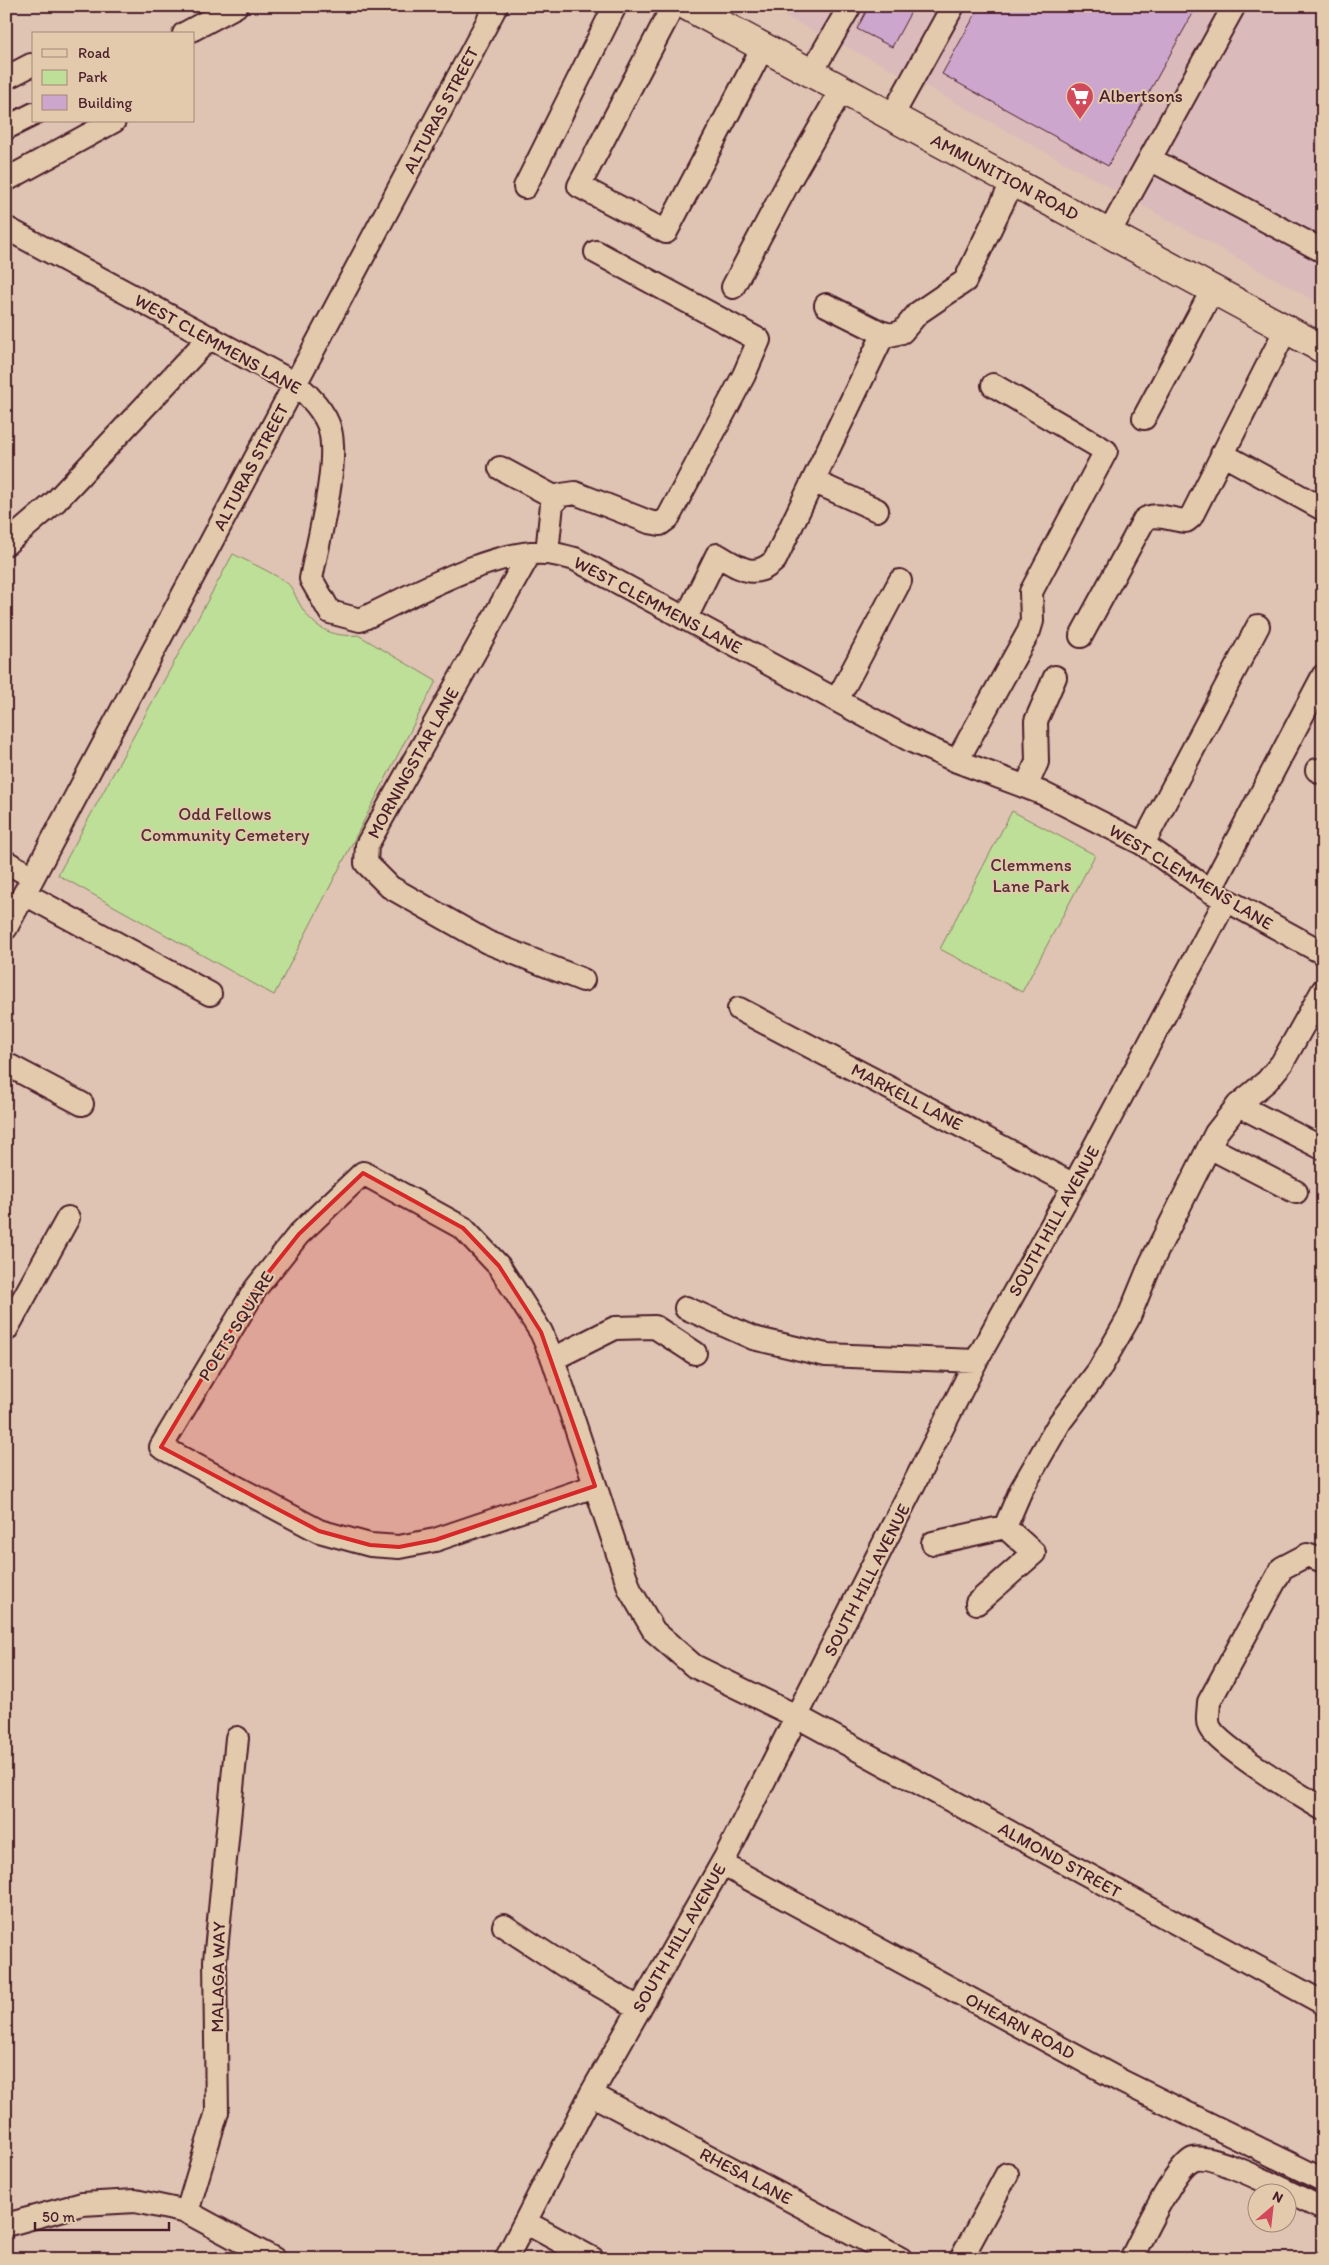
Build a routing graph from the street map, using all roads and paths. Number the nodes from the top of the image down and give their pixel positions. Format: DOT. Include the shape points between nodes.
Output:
graph roads {
  1 [pos="236,6"];
  2 [pos="496,6"];
  3 [pos="615,6"];
  4 [pos="673,6"];
  5 [pos="688,6"];
  6 [pos="850,6"];
  7 [pos="953,6"];
  8 [pos="1234,6"];
  9 [pos="188,32"];
  10 [pos="763,47"];
  11 [pos="31,65"];
  12 [pos="811,73"];
  13 [pos="6,78"];
  14 [pos="842,89"];
  15 [pos="32,115"];
  16 [pos="892,116"];
  17 [pos="112,122"];
  18 [pos="6,128"];
  19 [pos="1150,159"];
  20 [pos="6,180"];
  21 [pos="1013,182"];
  22 [pos="525,187"];
  23 [pos="6,228"];
  24 [pos="1109,233"];
  25 [pos="1323,251"];
  26 [pos="596,252"];
  27 [pos="734,287"];
  28 [pos="1213,289"];
  29 [pos="826,305"];
  30 [pos="1286,329"];
  31 [pos="884,333"];
  32 [pos="210,337"];
  33 [pos="1323,349"];
  34 [pos="296,384"];
  35 [pos="993,385"];
  36 [pos="1144,418"];
  37 [pos="1222,454"];
  38 [pos="500,468"];
  39 [pos="813,481"];
  40 [pos="556,498"];
  41 [pos="1323,508"];
  42 [pos="877,510"];
  43 [pos="6,544"];
  44 [pos="538,553"];
  45 [pos="900,581"];
  46 [pos="686,618"];
  47 [pos="1258,626"];
  48 [pos="1081,636"];
  49 [pos="1323,676"];
  50 [pos="1056,678"];
  51 [pos="837,700"];
  52 [pos="957,761"];
  53 [pos="1026,787"];
  54 [pos="1143,844"];
  55 [pos="6,862"];
  56 [pos="29,885"];
  57 [pos="1218,895"];
  58 [pos="6,928"];
  59 [pos="1323,953"];
  60 [pos="583,980"];
  61 [pos="1323,990"];
  62 [pos="210,994"];
  63 [pos="740,1009"];
  64 [pos="6,1064"];
  65 [pos="82,1104"];
  66 [pos="1238,1105"];
  67 [pos="1209,1147"];
  68 [pos="1320,1147"];
  69 [pos="1074,1186"];
  70 [pos="1296,1192"];
  71 [pos="68,1218"];
  72 [pos="686,1308"];
  73 [pos="6,1330"];
  74 [pos="695,1353"];
  75 [pos="553,1359"];
  76 [pos="976,1361"];
  77 [pos="595,1486"];
  78 [pos="1005,1527"];
  79 [pos="933,1543"];
  80 [pos="1323,1561"];
  81 [pos="977,1603"];
  82 [pos="798,1717"];
  83 [pos="238,1738"];
  84 [pos="1323,1809"];
  85 [pos="722,1864"];
  86 [pos="504,1926"];
  87 [pos="1323,2003"];
  88 [pos="639,2008"];
  89 [pos="592,2094"];
  90 [pos="1007,2174"];
  91 [pos="1323,2180"];
  92 [pos="1323,2210"];
  93 [pos="186,2212"];
  94 [pos="525,2222"];
  95 [pos="6,2225"];
  96 [pos="274,2259"];
  97 [pos="506,2259"];
  98 [pos="593,2259"];
  99 [pos="901,2259"];
  100 [pos="961,2259"];
  101 [pos="1131,2259"];
  1 -- 9 [label="street"];
  2 -- 34 [label="street, ALTURAS STREET"];
  3 -- 22 [label="street"];
  4 -- 10 [label="street" via="579,186 666,232"];
  5 -- 10 [label="main road, AMMUNITION ROAD"];
  6 -- 12 [label="street"];
  7 -- 16 [label="street"];
  8 -- 19 [label="street"];
  10 -- 12 [label="main road, AMMUNITION ROAD"];
  11 -- 13 [label="street"];
  12 -- 14 [label="main road, AMMUNITION ROAD"];
  14 -- 16 [label="main road, AMMUNITION ROAD"];
  14 -- 27 [label="street"];
  15 -- 18 [label="street"];
  16 -- 21 [label="main road, AMMUNITION ROAD"];
  17 -- 20 [label="street"];
  19 -- 24 [label="street"];
  19 -- 25 [label="street"];
  21 -- 24 [label="main road, AMMUNITION ROAD"];
  21 -- 31 [label="street" via="965,281 918,313 902,332"];
  23 -- 32 [label="street, WEST CLEMMENS LANE"];
  24 -- 28 [label="main road, AMMUNITION ROAD"];
  26 -- 40 [label="street" via="759,340 744,375 668,518 660,524 649,522 575,493"];
  28 -- 30 [label="main road, AMMUNITION ROAD"];
  28 -- 36 [label="street"];
  29 -- 31 [label="street"];
  30 -- 33 [label="main road, AMMUNITION ROAD"];
  30 -- 37 [label="street"];
  31 -- 39 [label="street"];
  32 -- 34 [label="street, WEST CLEMMENS LANE"];
  32 -- 43 [label="street" via="55,502"];
  34 -- 44 [label="street, WEST CLEMMENS LANE" via="311,396 330,429 332,465 311,579 330,612 360,620 483,563"];
  34 -- 56 [label="street, ALTURAS STREET"];
  35 -- 52 [label="street" via="1106,452 1031,592 1029,631"];
  37 -- 41 [label="street"];
  37 -- 48 [label="street" via="1191,517 1186,521 1148,516 1144,520"];
  38 -- 40 [label="street"];
  39 -- 42 [label="street"];
  39 -- 46 [label="street" via="775,560 766,569 748,571 717,555"];
  40 -- 44 [label="street"];
  44 -- 46 [label="street, WEST CLEMMENS LANE" via="575,559"];
  44 -- 60 [label="street, MORNINGSTAR LANE" via="367,846 366,863 390,887 486,942"];
  45 -- 51 [label="street"];
  46 -- 51 [label="street, WEST CLEMMENS LANE"];
  47 -- 54 [label="street"];
  49 -- 57 [label="street, SOUTH HILL AVENUE"];
  50 -- 53 [label="street" via="1036,721 1037,762"];
  51 -- 52 [label="street, WEST CLEMMENS LANE"];
  52 -- 53 [label="street, WEST CLEMMENS LANE"];
  53 -- 54 [label="street, WEST CLEMMENS LANE"];
  54 -- 57 [label="street, WEST CLEMMENS LANE"];
  55 -- 56 [label="street"];
  56 -- 58 [label="street, ALTURAS STREET"];
  56 -- 62 [label="street"];
  57 -- 59 [label="street, WEST CLEMMENS LANE"];
  57 -- 69 [label="street, SOUTH HILL AVENUE"];
  61 -- 66 [label="street" via="1282,1063 1267,1081"];
  63 -- 69 [label="street, MARKELL LANE"];
  64 -- 65 [label="street"];
  66 -- 67 [label="street" via="1216,1132"];
  66 -- 68 [label="street"];
  67 -- 70 [label="street"];
  67 -- 78 [label="street" via="1151,1262 1128,1319 1098,1370 1060,1422 1021,1490"];
  69 -- 76 [label="street, SOUTH HILL AVENUE"];
  71 -- 73 [label="street"];
  72 -- 76 [label="street" via="753,1338 826,1355"];
  74 -- 75 [label="street" via="655,1327 614,1328"];
  75 -- 77 [label="street, POETS SQUARE"];
  75 -- 77 [label="street, POETS SQUARE" via="542,1332 499,1266 463,1228 363,1173 298,1234 256,1288 161,1447 319,1531 370,1545 399,1547 435,1540"];
  76 -- 82 [label="street, SOUTH HILL AVENUE"];
  77 -- 82 [label="street, POETS SQUARE" via="630,1590 654,1631 694,1666"];
  78 -- 79 [label="street"];
  78 -- 81 [label="street" via="1034,1553"];
  80 -- 84 [label="street" via="1307,1555 1282,1568 1209,1702 1208,1714 1210,1728 1224,1744"];
  82 -- 85 [label="street, SOUTH HILL AVENUE"];
  82 -- 87 [label="street, ALMOND STREET"];
  83 -- 93 [label="street, MALAGA WAY" via="216,1961 217,2112"];
  85 -- 88 [label="street, SOUTH HILL AVENUE"];
  85 -- 91 [label="street, OHEARN ROAD" via="1123,2082"];
  86 -- 88 [label="street" via="565,1966"];
  88 -- 89 [label="street, SOUTH HILL AVENUE"];
  89 -- 94 [label="street, SOUTH HILL AVENUE"];
  89 -- 99 [label="street, RHESA LANE"];
  90 -- 100 [label="street"];
  92 -- 101 [label="street" via="1223,2163 1203,2157 1192,2159 1157,2208"];
  93 -- 95 [label="street" via="134,2201 82,2204"];
  93 -- 96 [label="street"];
  94 -- 97 [label="street, SOUTH HILL AVENUE"];
  94 -- 98 [label="street"];
}
